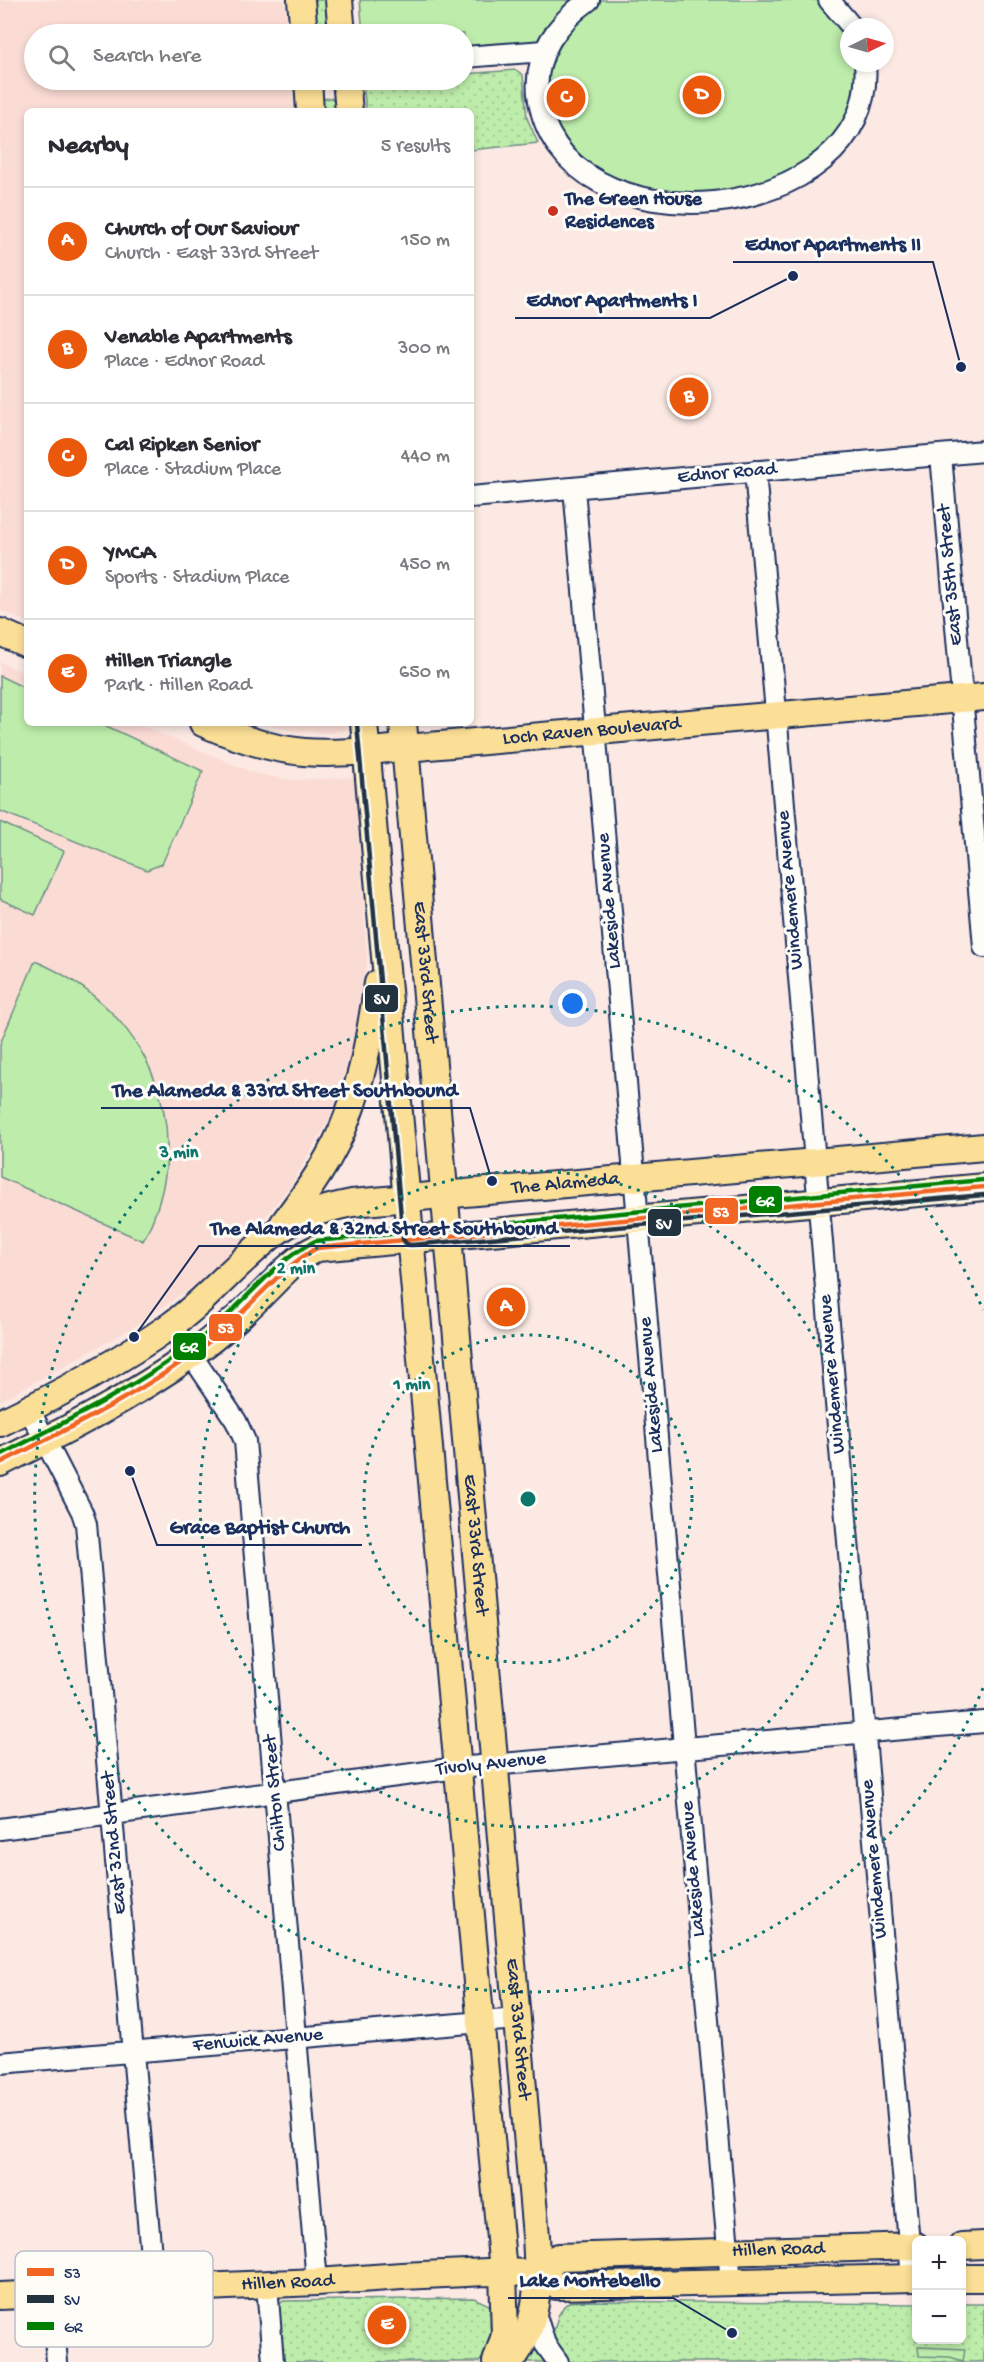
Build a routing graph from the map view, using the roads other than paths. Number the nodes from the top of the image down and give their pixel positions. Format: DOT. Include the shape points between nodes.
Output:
graph roads {
  1 [pos="301,0"];
  2 [pos="339,0"];
  3 [pos="589,0"];
  4 [pos="829,0"];
  5 [pos="844,18"];
  6 [pos="303,24"];
  7 [pos="341,24"];
  8 [pos="544,51"];
  9 [pos="474,56"];
  10 [pos="866,72"];
  11 [pos="309,90"];
  12 [pos="347,90"];
  13 [pos="310,108"];
  14 [pos="349,108"];
  15 [pos="984,451"];
  16 [pos="940,455"];
  17 [pos="755,471"];
  18 [pos="574,488"];
  19 [pos="474,497"];
  20 [pos="0,632"];
  21 [pos="24,643"];
  22 [pos="973,698"];
  23 [pos="776,715"];
  24 [pos="211,726"];
  25 [pos="364,726"];
  26 [pos="403,726"];
  27 [pos="595,731"];
  28 [pos="406,748"];
  29 [pos="366,751"];
  30 [pos="382,922"];
  31 [pos="984,947"];
  32 [pos="984,1147"];
  33 [pos="815,1162"];
  34 [pos="634,1178"];
  35 [pos="984,1187"];
  36 [pos="445,1194"];
  37 [pos="406,1198"];
  38 [pos="818,1202"];
  39 [pos="638,1218"];
  40 [pos="280,1229"];
  41 [pos="449,1235"];
  42 [pos="410,1238"];
  43 [pos="171,1325"];
  44 [pos="192,1354"];
  45 [pos="28,1409"];
  46 [pos="0,1423"];
  47 [pos="45,1440"];
  48 [pos="0,1463"];
  49 [pos="984,1722"];
  50 [pos="864,1732"];
  51 [pos="684,1748"];
  52 [pos="495,1764"];
  53 [pos="458,1768"];
  54 [pos="276,1792"];
  55 [pos="112,1814"];
  56 [pos="0,1829"];
  57 [pos="517,2019"];
  58 [pos="480,2022"];
  59 [pos="297,2038"];
  60 [pos="133,2052"];
  61 [pos="0,2063"];
  62 [pos="912,2236"];
  63 [pos="912,2246"];
  64 [pos="966,2246"];
  65 [pos="984,2246"];
  66 [pos="151,2251"];
  67 [pos="728,2251"];
  68 [pos="503,2272"];
  69 [pos="538,2273"];
  70 [pos="912,2278"];
  71 [pos="966,2278"];
  72 [pos="984,2278"];
  73 [pos="317,2282"];
  74 [pos="731,2283"];
  75 [pos="267,2284"];
  76 [pos="213,2286"];
  77 [pos="15,2295"];
  78 [pos="0,2296"];
  79 [pos="535,2313"];
  80 [pos="56,2347"];
  81 [pos="57,2362"];
  82 [pos="273,2362"];
  83 [pos="496,2362"];
  84 [pos="510,2362"];
  85 [pos="558,2362"];
  1 -- 6 [label="main road"];
  2 -- 7 [label="main road"];
  3 -- 8 [label="street" via="564,21"];
  4 -- 5 [label="street"];
  8 -- 9 [label="street"];
  8 -- 10 [label="street" via="537,86 541,111 554,142 569,160 620,191 682,204 756,195 798,176 823,159 846,137 859,112"];
  11 -- 13 [label="main road"];
  12 -- 14 [label="main road"];
  15 -- 16 [label="street, Ednor Road"];
  16 -- 17 [label="street, Ednor Road"];
  16 -- 22 [label="street, East 35th Street"];
  17 -- 18 [label="street, Ednor Road"];
  17 -- 23 [label="street, Windemere Avenue"];
  18 -- 19 [label="street, Ednor Road"];
  18 -- 27 [label="street, Lakeside Avenue"];
  20 -- 21 [label="main road"];
  22 -- 23 [label="main road, Loch Raven Boulevard"];
  22 -- 31 [label="street, East 35th Street"];
  23 -- 27 [label="main road, Loch Raven Boulevard"];
  23 -- 33 [label="street, Windemere Avenue"];
  24 -- 29 [label="main road, Loch Raven Boulevard" via="292,751"];
  25 -- 29 [label="main road, East 33rd Street"];
  26 -- 28 [label="main road, East 33rd Street"];
  27 -- 28 [label="main road, Loch Raven Boulevard"];
  27 -- 34 [label="street, Lakeside Avenue"];
  28 -- 29 [label="main road, Loch Raven Boulevard"];
  28 -- 36 [label="main road, East 33rd Street"];
  29 -- 30 [label="main road, East 33rd Street"];
  30 -- 37 [label="main road, East 33rd Street"];
  30 -- 40 [label="main road" via="369,1037 347,1118 320,1171"];
  32 -- 33 [label="main road, The Alameda"];
  33 -- 34 [label="main road, The Alameda"];
  33 -- 38 [label="street, Windemere Avenue"];
  34 -- 36 [label="main road, The Alameda"];
  34 -- 39 [label="street, Lakeside Avenue"];
  35 -- 38 [label="main road, The Alameda"];
  36 -- 37 [label="main road, The Alameda"];
  36 -- 41 [label="main road, East 33rd Street"];
  37 -- 40 [label="main road, The Alameda" via="338,1206 306,1215"];
  37 -- 42 [label="main road, East 33rd Street"];
  38 -- 39 [label="main road, The Alameda"];
  38 -- 50 [label="street, Windemere Avenue"];
  39 -- 41 [label="main road, The Alameda"];
  39 -- 51 [label="street, Lakeside Avenue"];
  40 -- 43 [label="main road, The Alameda"];
  41 -- 42 [label="main road, The Alameda"];
  41 -- 52 [label="main road, East 33rd Street"];
  42 -- 44 [label="main road, The Alameda" via="331,1245 304,1254 238,1317"];
  42 -- 53 [label="main road, East 33rd Street"];
  43 -- 44 [label="street, Chilton Street"];
  43 -- 45 [label="main road, The Alameda"];
  44 -- 47 [label="main road, The Alameda" via="154,1380"];
  44 -- 54 [label="street, Chilton Street" via="245,1441"];
  45 -- 46 [label="main road, The Alameda"];
  45 -- 47 [label="street, East 32nd Street"];
  47 -- 48 [label="main road, The Alameda"];
  47 -- 55 [label="street, East 32nd Street" via="86,1524"];
  49 -- 50 [label="street, Tivoly Avenue"];
  50 -- 51 [label="street, Tivoly Avenue"];
  50 -- 62 [label="street, Windemere Avenue"];
  51 -- 52 [label="street, Tivoly Avenue"];
  51 -- 67 [label="street, Lakeside Avenue"];
  52 -- 53 [label="street, Tivoly Avenue"];
  52 -- 57 [label="main road, East 33rd Street"];
  53 -- 54 [label="street, Tivoly Avenue"];
  53 -- 58 [label="main road, East 33rd Street"];
  54 -- 55 [label="street, Tivoly Avenue"];
  54 -- 59 [label="street, Chilton Street"];
  55 -- 56 [label="street, Tivoly Avenue"];
  55 -- 60 [label="street, East 32nd Street"];
  57 -- 58 [label="street, Fenwick Avenue"];
  57 -- 69 [label="main road, East 33rd Street"];
  58 -- 59 [label="street, Fenwick Avenue"];
  58 -- 68 [label="main road, East 33rd Street"];
  59 -- 60 [label="street, Fenwick Avenue"];
  59 -- 73 [label="street, Chilton Street"];
  60 -- 61 [label="street, Fenwick Avenue"];
  60 -- 66 [label="street, East 32nd Street"];
  63 -- 67 [label="main road, Hillen Road"];
  64 -- 65 [label="main road"];
  67 -- 69 [label="main road, Hillen Road" via="558,2257"];
  67 -- 74 [label="street, Lakeside Avenue"];
  68 -- 69 [label="main road, Hillen Road"];
  68 -- 73 [label="main road, Hillen Road"];
  68 -- 83 [label="main road, East 33rd Street" via="505,2335"];
  69 -- 74 [label="main road, Hillen Road" via="557,2286"];
  69 -- 79 [label="main road, East 33rd Street"];
  70 -- 74 [label="main road, Hillen Road"];
  71 -- 72 [label="main road"];
  73 -- 75 [label="main road, Hillen Road"];
  75 -- 76 [label="main road, Hillen Road"];
  75 -- 82 [label="street"];
  77 -- 78 [label="main road, Hillen Road"];
  79 -- 84 [label="main road, East 33rd Street"];
  79 -- 85 [label="street" via="545,2344"];
  80 -- 81 [label="street"];
}
